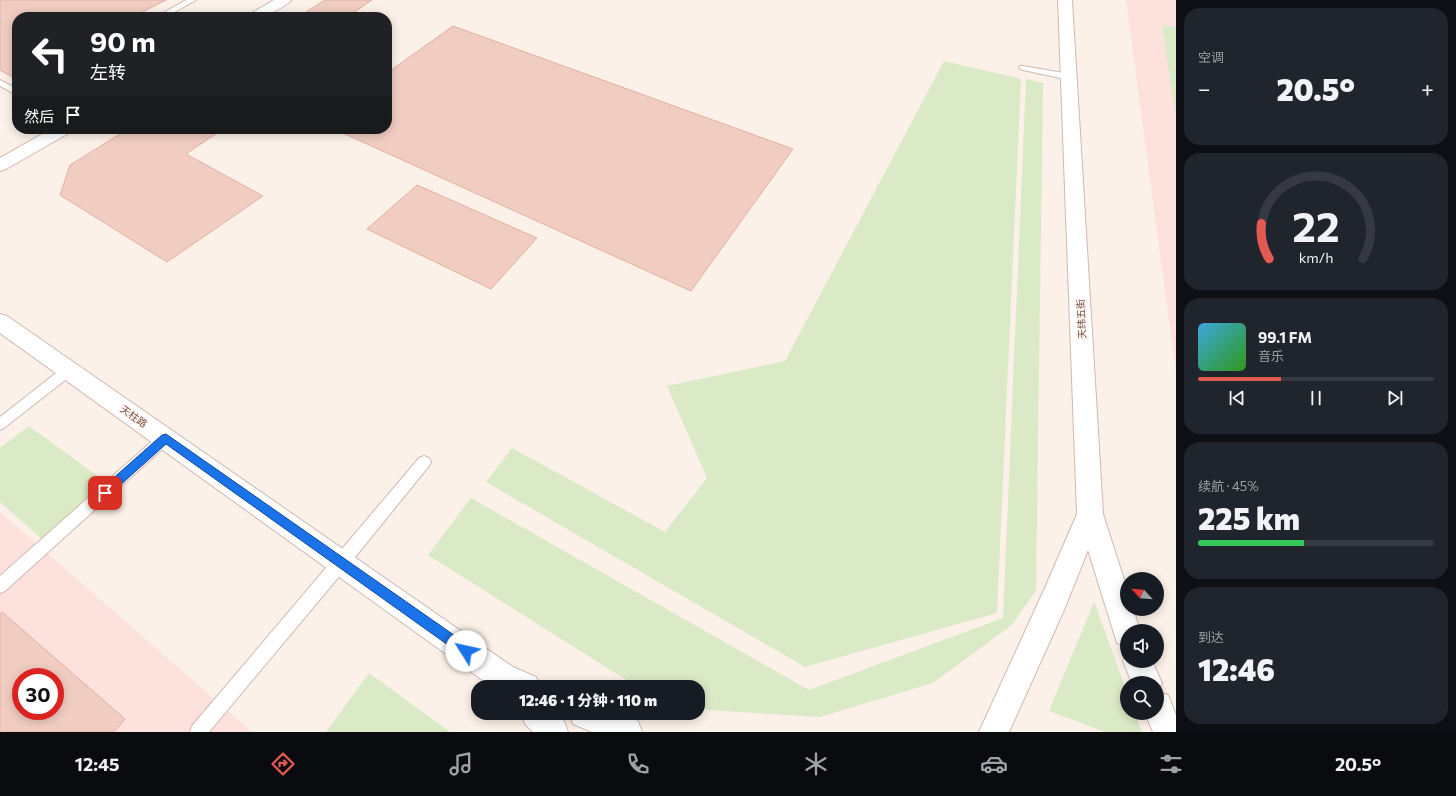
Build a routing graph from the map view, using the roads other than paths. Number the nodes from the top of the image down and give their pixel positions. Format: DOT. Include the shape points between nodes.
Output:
graph roads {
  1 [pos="192,0"];
  2 [pos="284,0"];
  3 [pos="1065,0"];
  4 [pos="169,12"];
  5 [pos="264,12"];
  6 [pos="1023,68"];
  7 [pos="1069,77"];
  8 [pos="0,83"];
  9 [pos="12,89"];
  10 [pos="54,134"];
  11 [pos="0,166"];
  12 [pos="0,322"];
  13 [pos="69,370"];
  14 [pos="0,424"];
  15 [pos="166,438"];
  16 [pos="424,462"];
  17 [pos="1090,514"];
  18 [pos="342,562"];
  19 [pos="0,586"];
  20 [pos="1124,624"];
  21 [pos="508,680"];
  22 [pos="542,720"];
  23 [pos="600,720"];
  24 [pos="1163,720"];
  25 [pos="198,732"];
  26 [pos="553,732"];
  27 [pos="627,732"];
  28 [pos="994,732"];
  29 [pos="1168,732"];
  1 -- 4 [label="lane"];
  2 -- 5 [label="street"];
  3 -- 7 [label="street, 天纬五街"];
  6 -- 7 [label="lane"];
  7 -- 17 [label="street, 天纬五街"];
  8 -- 9 [label="lane"];
  10 -- 11 [label="street"];
  12 -- 13 [label="street, 天柱路"];
  13 -- 14 [label="lane"];
  13 -- 15 [label="street, 天柱路"];
  15 -- 18 [label="street, 天柱路"];
  15 -- 19 [label="lane"];
  16 -- 18 [label="lane"];
  17 -- 20 [label="street, 天纬五街"];
  17 -- 28 [label="street"];
  18 -- 21 [label="street, 天柱路"];
  18 -- 25 [label="lane"];
  22 -- 26 [label="street"];
  23 -- 27 [label="street"];
  24 -- 29 [label="street"];
}
